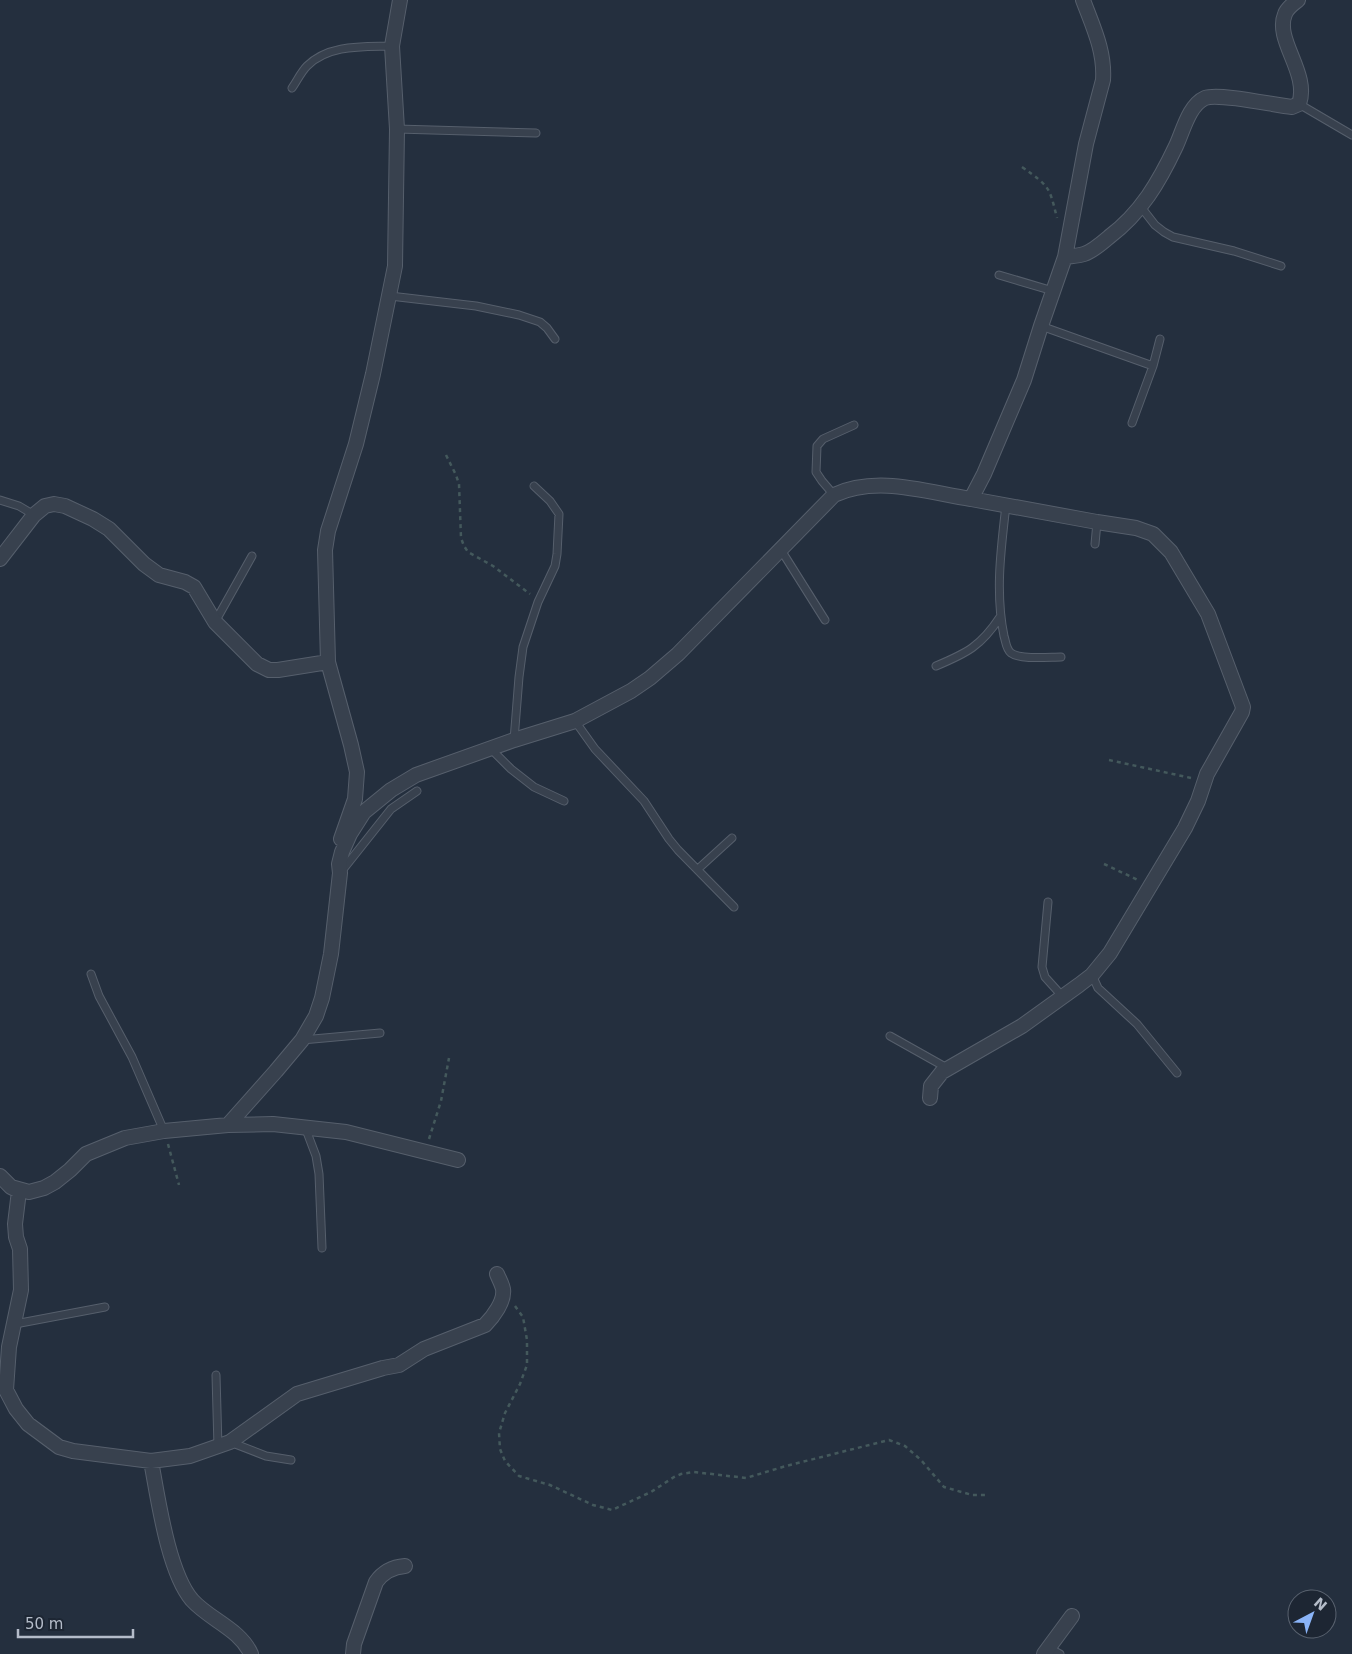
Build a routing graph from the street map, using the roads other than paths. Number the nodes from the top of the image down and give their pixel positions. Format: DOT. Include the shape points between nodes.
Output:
graph roads {
  1 [pos="400,0"];
  2 [pos="1083,0"];
  3 [pos="1298,0"];
  4 [pos="392,46"];
  5 [pos="292,88"];
  6 [pos="1298,104"];
  7 [pos="397,129"];
  8 [pos="536,133"];
  9 [pos="1352,135"];
  10 [pos="1141,207"];
  11 [pos="1066,257"];
  12 [pos="1281,266"];
  13 [pos="999,274"];
  14 [pos="1053,291"];
  15 [pos="390,296"];
  16 [pos="1041,326"];
  17 [pos="555,339"];
  18 [pos="1160,339"];
  19 [pos="1153,366"];
  20 [pos="1132,423"];
  21 [pos="854,425"];
  22 [pos="534,486"];
  23 [pos="834,495"];
  24 [pos="971,499"];
  25 [pos="0,500"];
  26 [pos="1006,505"];
  27 [pos="34,515"];
  28 [pos="1097,522"];
  29 [pos="1095,544"];
  30 [pos="782,550"];
  31 [pos="252,556"];
  32 [pos="0,559"];
  33 [pos="1000,617"];
  34 [pos="825,620"];
  35 [pos="215,622"];
  36 [pos="1061,657"];
  37 [pos="328,662"];
  38 [pos="936,666"];
  39 [pos="575,722"];
  40 [pos="514,740"];
  41 [pos="490,748"];
  42 [pos="417,791"];
  43 [pos="564,801"];
  44 [pos="732,838"];
  45 [pos="340,868"];
  46 [pos="698,869"];
  47 [pos="1048,902"];
  48 [pos="734,907"];
  49 [pos="91,974"];
  50 [pos="1092,975"];
  51 [pos="1063,997"];
  52 [pos="380,1033"];
  53 [pos="890,1036"];
  54 [pos="302,1040"];
  55 [pos="948,1068"];
  56 [pos="1177,1073"];
  57 [pos="930,1098"];
  58 [pos="228,1124"];
  59 [pos="305,1127"];
  60 [pos="164,1131"];
  61 [pos="458,1160"];
  62 [pos="0,1176"];
  63 [pos="11,1187"];
  64 [pos="322,1248"];
  65 [pos="497,1274"];
  66 [pos="105,1307"];
  67 [pos="15,1324"];
  68 [pos="216,1375"];
  69 [pos="224,1444"];
  70 [pos="291,1460"];
  71 [pos="151,1461"];
  72 [pos="405,1566"];
  73 [pos="1072,1616"];
  74 [pos="1051,1652"];
  75 [pos="251,1654"];
  76 [pos="353,1654"];
  1 -- 4 [label="street"];
  2 -- 11 [label="street" via="1100,44 1104,66 1084,153"];
  3 -- 6 [label="street" via="1284,15 1283,34 1301,85"];
  4 -- 5 [label="lane" via="341,48 314,60"];
  4 -- 7 [label="street"];
  6 -- 9 [label="lane"];
  6 -- 10 [label="street" via="1292,107 1231,98 1204,99 1193,110 1159,181"];
  7 -- 8 [label="lane"];
  7 -- 15 [label="street" via="395,266"];
  10 -- 11 [label="street" via="1126,225 1100,245 1086,254"];
  10 -- 12 [label="lane" via="1156,225 1174,237"];
  11 -- 14 [label="street"];
  13 -- 14 [label="lane"];
  14 -- 16 [label="street"];
  15 -- 17 [label="lane" via="476,306 519,315 540,322"];
  15 -- 37 [label="street" via="358,435 328,531 325,550"];
  16 -- 19 [label="lane"];
  16 -- 24 [label="street" via="1024,380"];
  18 -- 19 [label="lane"];
  19 -- 20 [label="lane"];
  21 -- 23 [label="lane" via="823,439 818,446 816,472"];
  22 -- 40 [label="lane" via="559,514 555,566 538,602 523,647"];
  23 -- 24 [label="street" via="878,485"];
  23 -- 30 [label="street"];
  24 -- 26 [label="street"];
  25 -- 27 [label="lane"];
  26 -- 28 [label="street"];
  26 -- 33 [label="lane" via="1000,552"];
  27 -- 32 [label="street"];
  27 -- 35 [label="street" via="45,506 54,504 93,519 109,529 144,564 160,575 194,587"];
  28 -- 29 [label="lane"];
  28 -- 50 [label="street" via="1153,534 1171,552 1208,614 1243,707 1204,781 1185,828 1110,953"];
  30 -- 34 [label="lane"];
  30 -- 39 [label="street" via="650,678"];
  31 -- 35 [label="lane"];
  33 -- 36 [label="lane" via="1010,652 1017,656"];
  33 -- 38 [label="lane" via="984,639 964,655"];
  35 -- 37 [label="street" via="265,668 278,670"];
  37 -- 45 [label="street" via="352,745 357,778 355,799 341,839"];
  39 -- 40 [label="street"];
  39 -- 46 [label="lane" via="595,749 644,801 669,839"];
  40 -- 41 [label="street"];
  41 -- 43 [label="lane" via="534,787"];
  41 -- 45 [label="street" via="416,775 385,794 364,812 350,834 342,852"];
  42 -- 45 [label="lane" via="392,809"];
  44 -- 46 [label="lane"];
  45 -- 54 [label="street" via="331,954 322,998"];
  46 -- 48 [label="lane"];
  47 -- 51 [label="lane" via="1042,967 1044,977"];
  49 -- 60 [label="lane"];
  50 -- 51 [label="street"];
  50 -- 56 [label="lane" via="1098,988 1137,1024"];
  51 -- 55 [label="street" via="1022,1026"];
  52 -- 54 [label="lane"];
  53 -- 55 [label="lane"];
  54 -- 58 [label="street"];
  55 -- 57 [label="street" via="931,1086"];
  58 -- 59 [label="street"];
  58 -- 60 [label="street"];
  59 -- 61 [label="street" via="346,1132"];
  59 -- 64 [label="lane" via="319,1174"];
  60 -- 63 [label="street" via="125,1138 86,1154 44,1188 29,1192"];
  62 -- 63 [label="street"];
  63 -- 67 [label="street" via="18,1191 15,1224 21,1261 21,1290"];
  65 -- 69 [label="street" via="503,1289 502,1300 485,1325 424,1349 399,1365 297,1394"];
  66 -- 67 [label="lane"];
  67 -- 71 [label="street" via="8,1347 6,1390 28,1424 58,1446 73,1451"];
  68 -- 69 [label="lane"];
  69 -- 70 [label="lane"];
  69 -- 71 [label="street" via="190,1456"];
  71 -- 75 [label="street" via="160,1514 183,1588 193,1601 240,1638"];
  72 -- 76 [label="street" via="396,1566 376,1582"];
  73 -- 74 [label="street"];
}
